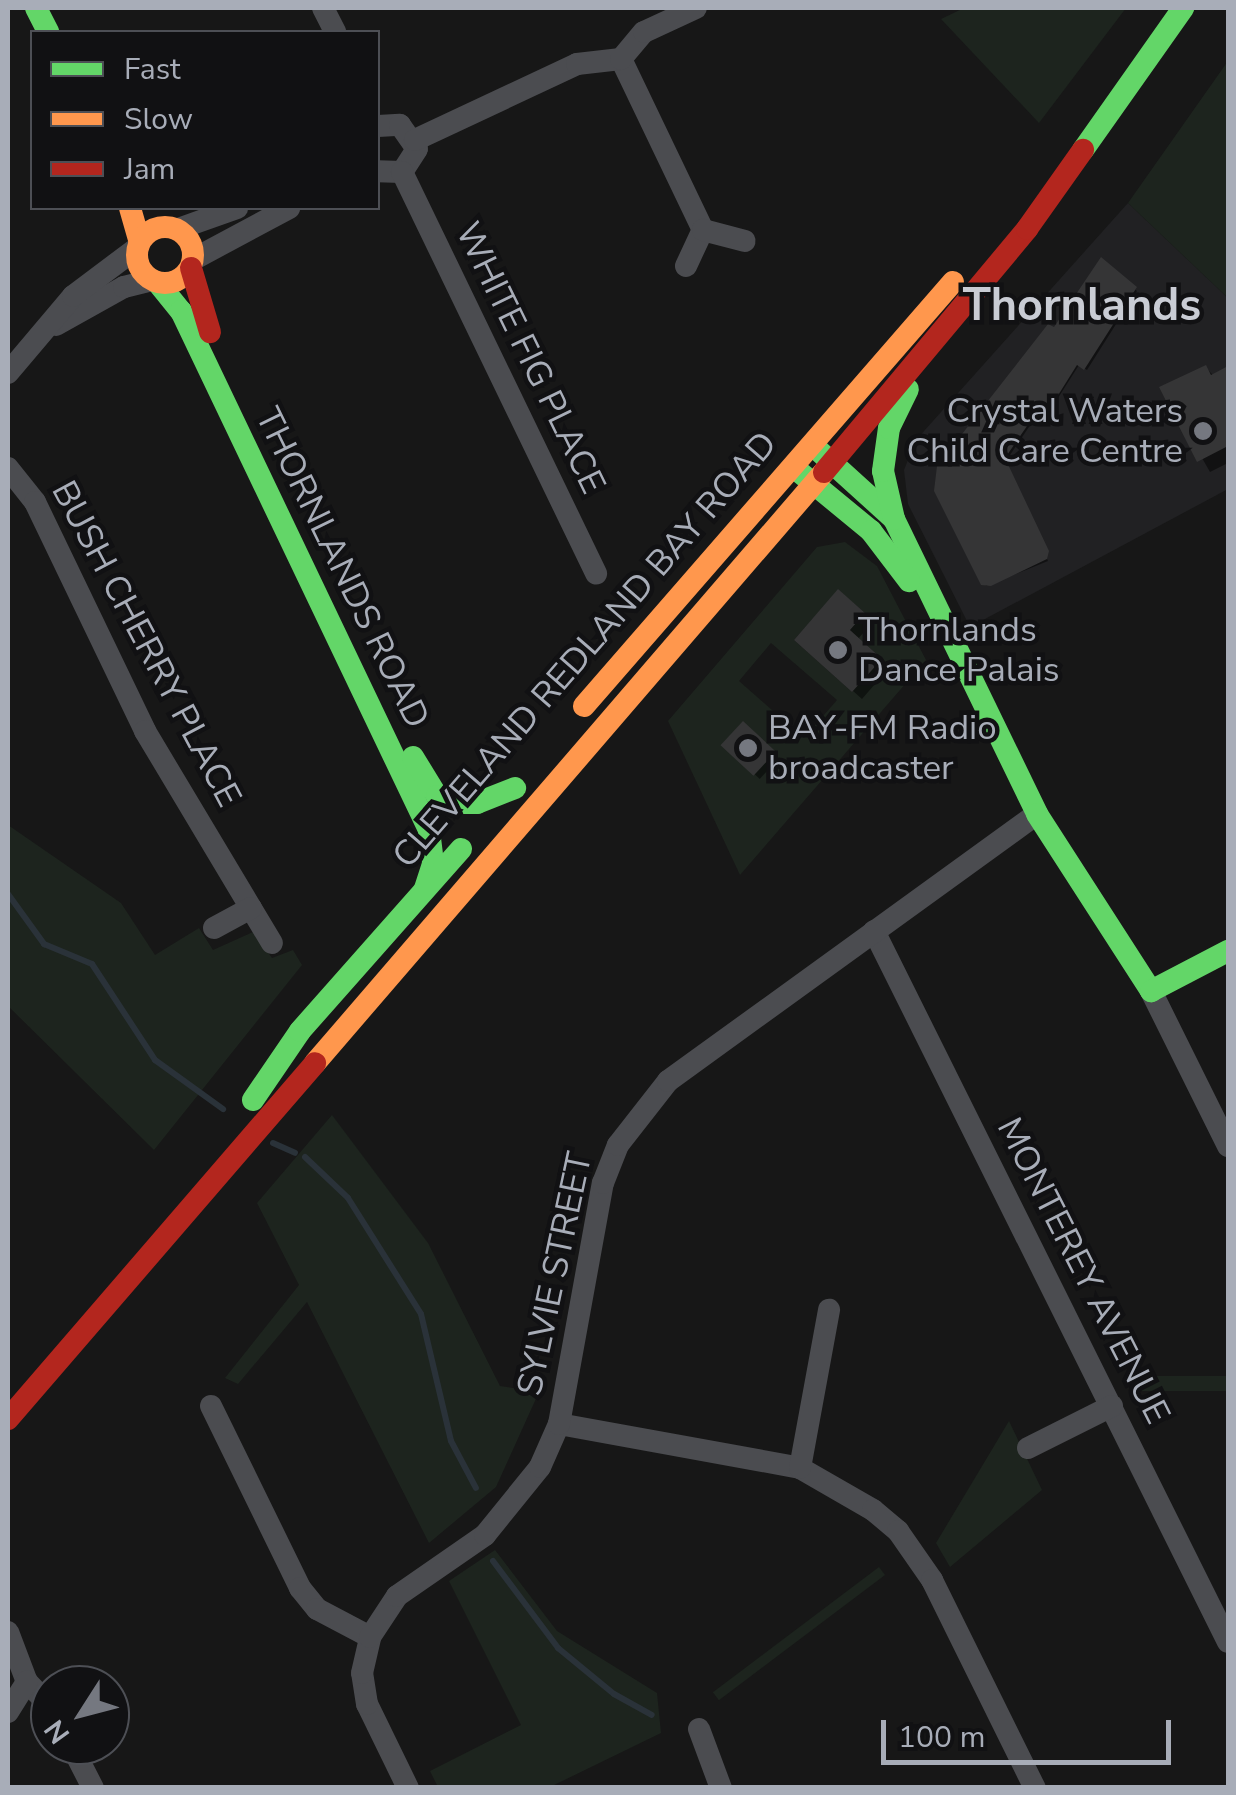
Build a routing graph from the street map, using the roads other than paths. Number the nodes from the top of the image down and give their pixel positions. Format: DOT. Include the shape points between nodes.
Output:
graph roads {
  1 [pos="696,8"];
  2 [pos="1183,8"];
  3 [pos="621,59"];
  4 [pos="380,124"];
  5 [pos="1096,131"];
  6 [pos="415,140"];
  7 [pos="384,172"];
  8 [pos="130,210"];
  9 [pos="158,210"];
  10 [pos="231,210"];
  11 [pos="285,210"];
  12 [pos="175,228"];
  13 [pos="704,230"];
  14 [pos="745,241"];
  15 [pos="138,245"];
  16 [pos="192,263"];
  17 [pos="686,266"];
  18 [pos="155,282"];
  19 [pos="40,335"];
  20 [pos="921,359"];
  21 [pos="8,372"];
  22 [pos="808,442"];
  23 [pos="832,462"];
  24 [pos="790,464"];
  25 [pos="8,468"];
  26 [pos="814,483"];
  27 [pos="894,520"];
  28 [pos="596,574"];
  29 [pos="943,628"];
  30 [pos="566,728"];
  31 [pos="521,780"];
  32 [pos="1037,814"];
  33 [pos="424,892"];
  34 [pos="251,908"];
  35 [pos="214,928"];
  36 [pos="874,932"];
  37 [pos="423,936"];
  38 [pos="272,944"];
  39 [pos="1228,951"];
  40 [pos="1152,991"];
  41 [pos="300,1032"];
  42 [pos="1228,1146"];
  43 [pos="157,1240"];
  44 [pos="828,1310"];
  45 [pos="211,1406"];
  46 [pos="1112,1406"];
  47 [pos="8,1418"];
  48 [pos="559,1424"];
  49 [pos="1028,1448"];
  50 [pos="800,1468"];
  51 [pos="8,1632"];
  52 [pos="370,1636"];
  53 [pos="1228,1642"];
  54 [pos="27,1682"];
  55 [pos="30,1685"];
  56 [pos="8,1712"];
  57 [pos="699,1729"];
  58 [pos="81,1765"];
  59 [pos="93,1788"];
  60 [pos="408,1788"];
  61 [pos="721,1788"];
  62 [pos="1035,1788"];
  1 -- 3 [label="street" via="644,32"];
  2 -- 5 [label="main road, CLEVELAND REDLAND BAY ROAD"];
  3 -- 6 [label="street" via="577,64"];
  3 -- 13 [label="street"];
  4 -- 6 [label="street" via="400,124"];
  5 -- 20 [label="main road, CLEVELAND REDLAND BAY ROAD"];
  5 -- 22 [label="main road, CLEVELAND REDLAND BAY ROAD"];
  6 -- 7 [label="street" via="415,158"];
  7 -- 28 [label="street, WHITE FIG PLACE"];
  8 -- 15 [label="main road, THORNLANDS ROAD"];
  9 -- 12 [label="main road, THORNLANDS ROAD"];
  10 -- 12 [label="street"];
  11 -- 16 [label="street"];
  12 -- 15 [label="main road" via="148,232"];
  12 -- 16 [label="main road, THORNLANDS ROAD" via="191,242"];
  13 -- 14 [label="street"];
  13 -- 17 [label="street"];
  15 -- 18 [label="main road, THORNLANDS ROAD" via="142,272"];
  15 -- 19 [label="street" via="73,296"];
  16 -- 18 [label="main road" via="171,283"];
  16 -- 31 [label="main road, THORNLANDS ROAD" via="198,308 423,778 437,796 456,803 477,803"];
  18 -- 19 [label="street" via="124,287"];
  18 -- 33 [label="main road, THORNLANDS ROAD" via="181,312 429,830 433,864"];
  19 -- 21 [label="street"];
  20 -- 23 [label="main road, CLEVELAND REDLAND BAY ROAD"];
  20 -- 27 [label="main road" via="890,428 883,470"];
  22 -- 23 [label="main road"];
  22 -- 24 [label="main road, CLEVELAND REDLAND BAY ROAD"];
  23 -- 26 [label="main road, CLEVELAND REDLAND BAY ROAD"];
  23 -- 27 [label="main road"];
  24 -- 26 [label="main road"];
  24 -- 30 [label="main road, CLEVELAND REDLAND BAY ROAD"];
  25 -- 34 [label="street, BUSH CHERRY PLACE" via="35,502 146,732"];
  26 -- 29 [label="main road" via="871,531"];
  26 -- 37 [label="main road, CLEVELAND REDLAND BAY ROAD"];
  27 -- 29 [label="main road"];
  29 -- 32 [label="main road"];
  31 -- 33 [label="main road, CLEVELAND REDLAND BAY ROAD"];
  32 -- 36 [label="street, SYLVIE STREET"];
  32 -- 40 [label="main road"];
  33 -- 41 [label="main road, CLEVELAND REDLAND BAY ROAD"];
  34 -- 35 [label="street"];
  34 -- 38 [label="street, BUSH CHERRY PLACE"];
  36 -- 46 [label="street, MONTEREY AVENUE"];
  36 -- 48 [label="street, SYLVIE STREET" via="668,1081 618,1145 603,1184"];
  37 -- 41 [label="main road" via="370,982 321,1040 311,1044"];
  37 -- 43 [label="main road, CLEVELAND REDLAND BAY ROAD"];
  39 -- 40 [label="main road"];
  40 -- 42 [label="street"];
  41 -- 43 [label="main road, CLEVELAND REDLAND BAY ROAD"];
  43 -- 47 [label="main road, CLEVELAND REDLAND BAY ROAD"];
  44 -- 50 [label="street"];
  45 -- 52 [label="street" via="300,1588 317,1609"];
  46 -- 49 [label="street"];
  46 -- 53 [label="street, MONTEREY AVENUE"];
  48 -- 50 [label="street"];
  48 -- 52 [label="street, SYLVIE STREET" via="516,1502 485,1535 398,1596"];
  50 -- 62 [label="street" via="873,1510 922,1563"];
  51 -- 54 [label="street"];
  52 -- 60 [label="street" via="362,1673 367,1704"];
  54 -- 55 [label="street"];
  54 -- 56 [label="street"];
  57 -- 61 [label="street"];
  58 -- 59 [label="street"];
}
